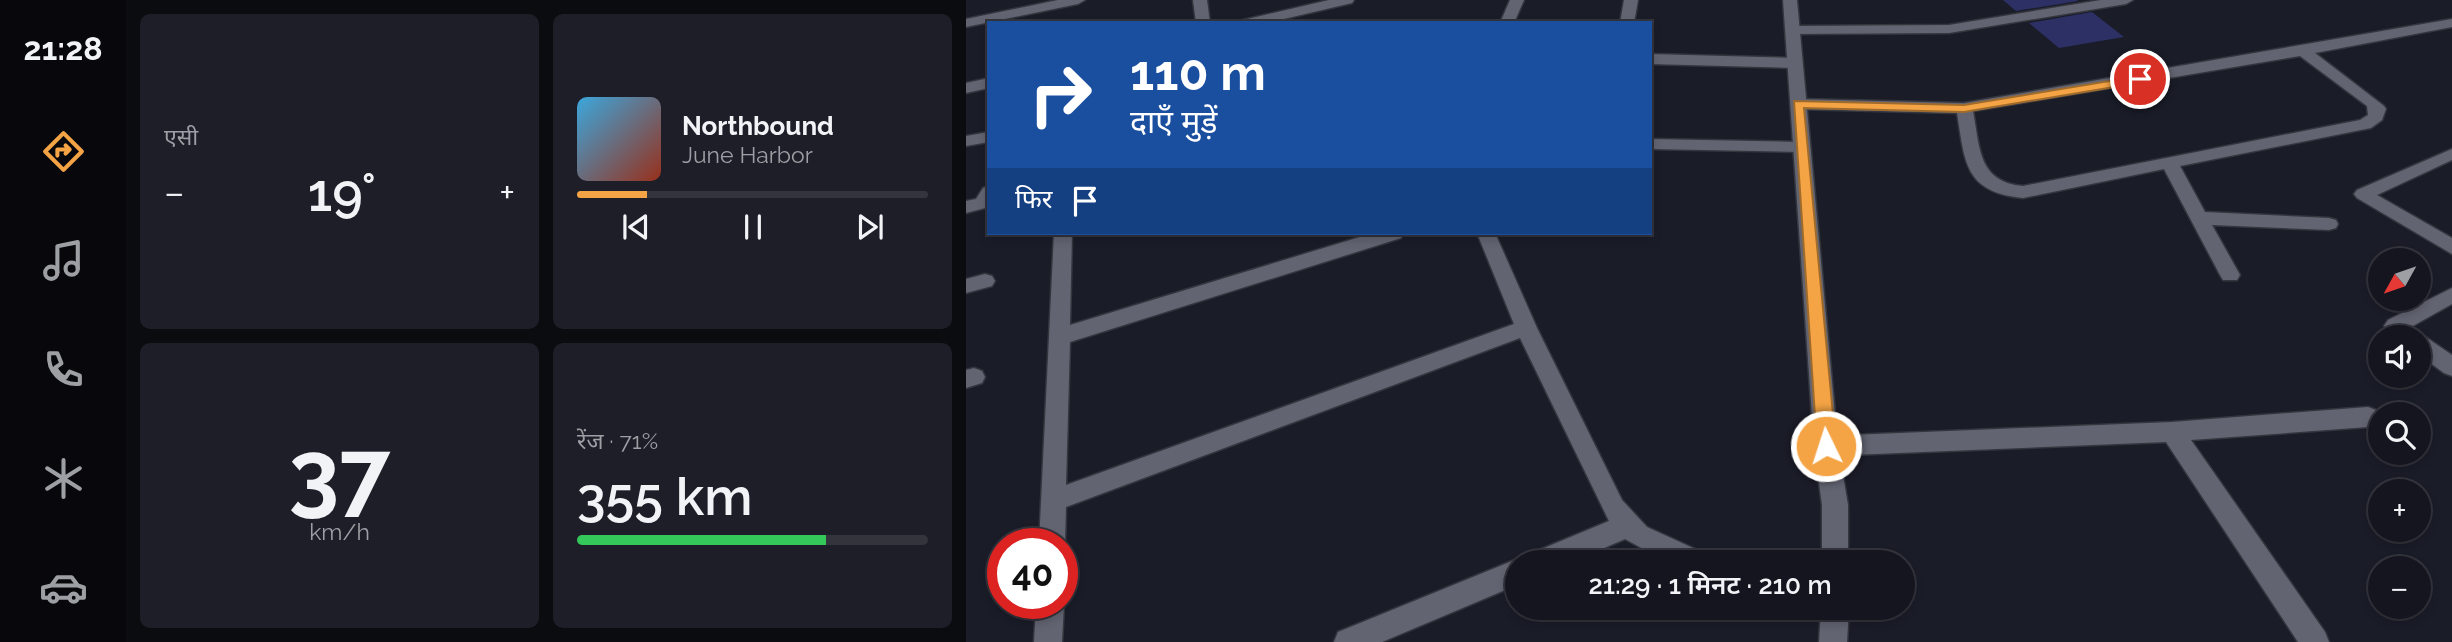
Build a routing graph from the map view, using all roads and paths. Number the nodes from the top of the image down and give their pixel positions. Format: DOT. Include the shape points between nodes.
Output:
graph roads {
  1 [pos="1078,0"];
  2 [pos="1200,0"];
  3 [pos="1347,0"];
  4 [pos="1517,0"];
  5 [pos="1631,0"];
  6 [pos="1790,0"];
  7 [pos="2126,0"];
  8 [pos="1203,21"];
  9 [pos="1257,21"];
  10 [pos="1508,21"];
  11 [pos="1627,21"];
  12 [pos="966,23"];
  13 [pos="2452,23"];
  14 [pos="1793,30"];
  15 [pos="2303,51"];
  16 [pos="1652,58"];
  17 [pos="1794,63"];
  18 [pos="987,83"];
  19 [pos="966,88"];
  20 [pos="1798,104"];
  21 [pos="1964,108"];
  22 [pos="987,137"];
  23 [pos="966,141"];
  24 [pos="1652,144"];
  25 [pos="1801,147"];
  26 [pos="2452,154"];
  27 [pos="2170,164"];
  28 [pos="987,196"];
  29 [pos="966,207"];
  30 [pos="2200,218"];
  31 [pos="2329,224"];
  32 [pos="1063,235"];
  33 [pos="1388,235"];
  34 [pos="1487,235"];
  35 [pos="2452,247"];
  36 [pos="2230,275"];
  37 [pos="2452,295"];
  38 [pos="2398,325"];
  39 [pos="1526,328"];
  40 [pos="1059,337"];
  41 [pos="2431,352"];
  42 [pos="2452,367"];
  43 [pos="2368,417"];
  44 [pos="2172,432"];
  45 [pos="1826,446"];
  46 [pos="1053,501"];
  47 [pos="1627,526"];
  48 [pos="1052,528"];
  49 [pos="1570,550"];
  50 [pos="1667,550"];
  51 [pos="1835,550"];
  52 [pos="1505,577"];
  53 [pos="1049,619"];
  54 [pos="1834,620"];
  55 [pos="1048,642"];
  56 [pos="1348,642"];
  57 [pos="1833,642"];
  58 [pos="2315,642"];
  1 -- 12 [label="street"];
  2 -- 8 [label="street"];
  3 -- 9 [label="street"];
  4 -- 10 [label="street"];
  5 -- 11 [label="street"];
  6 -- 14 [label="street"];
  7 -- 14 [label="street" via="1949,29"];
  13 -- 15 [label="street"];
  14 -- 17 [label="street"];
  15 -- 21 [label="street"];
  15 -- 27 [label="street" via="2373,103 2378,109 2376,117 2365,124"];
  16 -- 17 [label="street"];
  17 -- 20 [label="street"];
  18 -- 19 [label="street"];
  20 -- 21 [label="street"];
  20 -- 25 [label="street"];
  21 -- 27 [label="street" via="1976,166 1998,190 2023,192"];
  22 -- 23 [label="street"];
  24 -- 25 [label="street"];
  25 -- 45 [label="street"];
  26 -- 35 [label="street" via="2363,194"];
  27 -- 30 [label="street"];
  28 -- 29 [label="street" via="983,203"];
  30 -- 31 [label="street"];
  30 -- 36 [label="street"];
  32 -- 40 [label="street"];
  33 -- 40 [label="street"];
  34 -- 39 [label="street"];
  37 -- 38 [label="street"];
  39 -- 46 [label="street"];
  39 -- 47 [label="street" via="1603,492"];
  40 -- 46 [label="street"];
  41 -- 42 [label="street"];
  43 -- 44 [label="street"];
  44 -- 45 [label="street"];
  44 -- 58 [label="street"];
  45 -- 51 [label="street" via="1835,505"];
  46 -- 48 [label="street"];
  47 -- 49 [label="street"];
  47 -- 50 [label="street"];
  52 -- 56 [label="street"];
  53 -- 55 [label="street"];
  54 -- 57 [label="street"];
}
